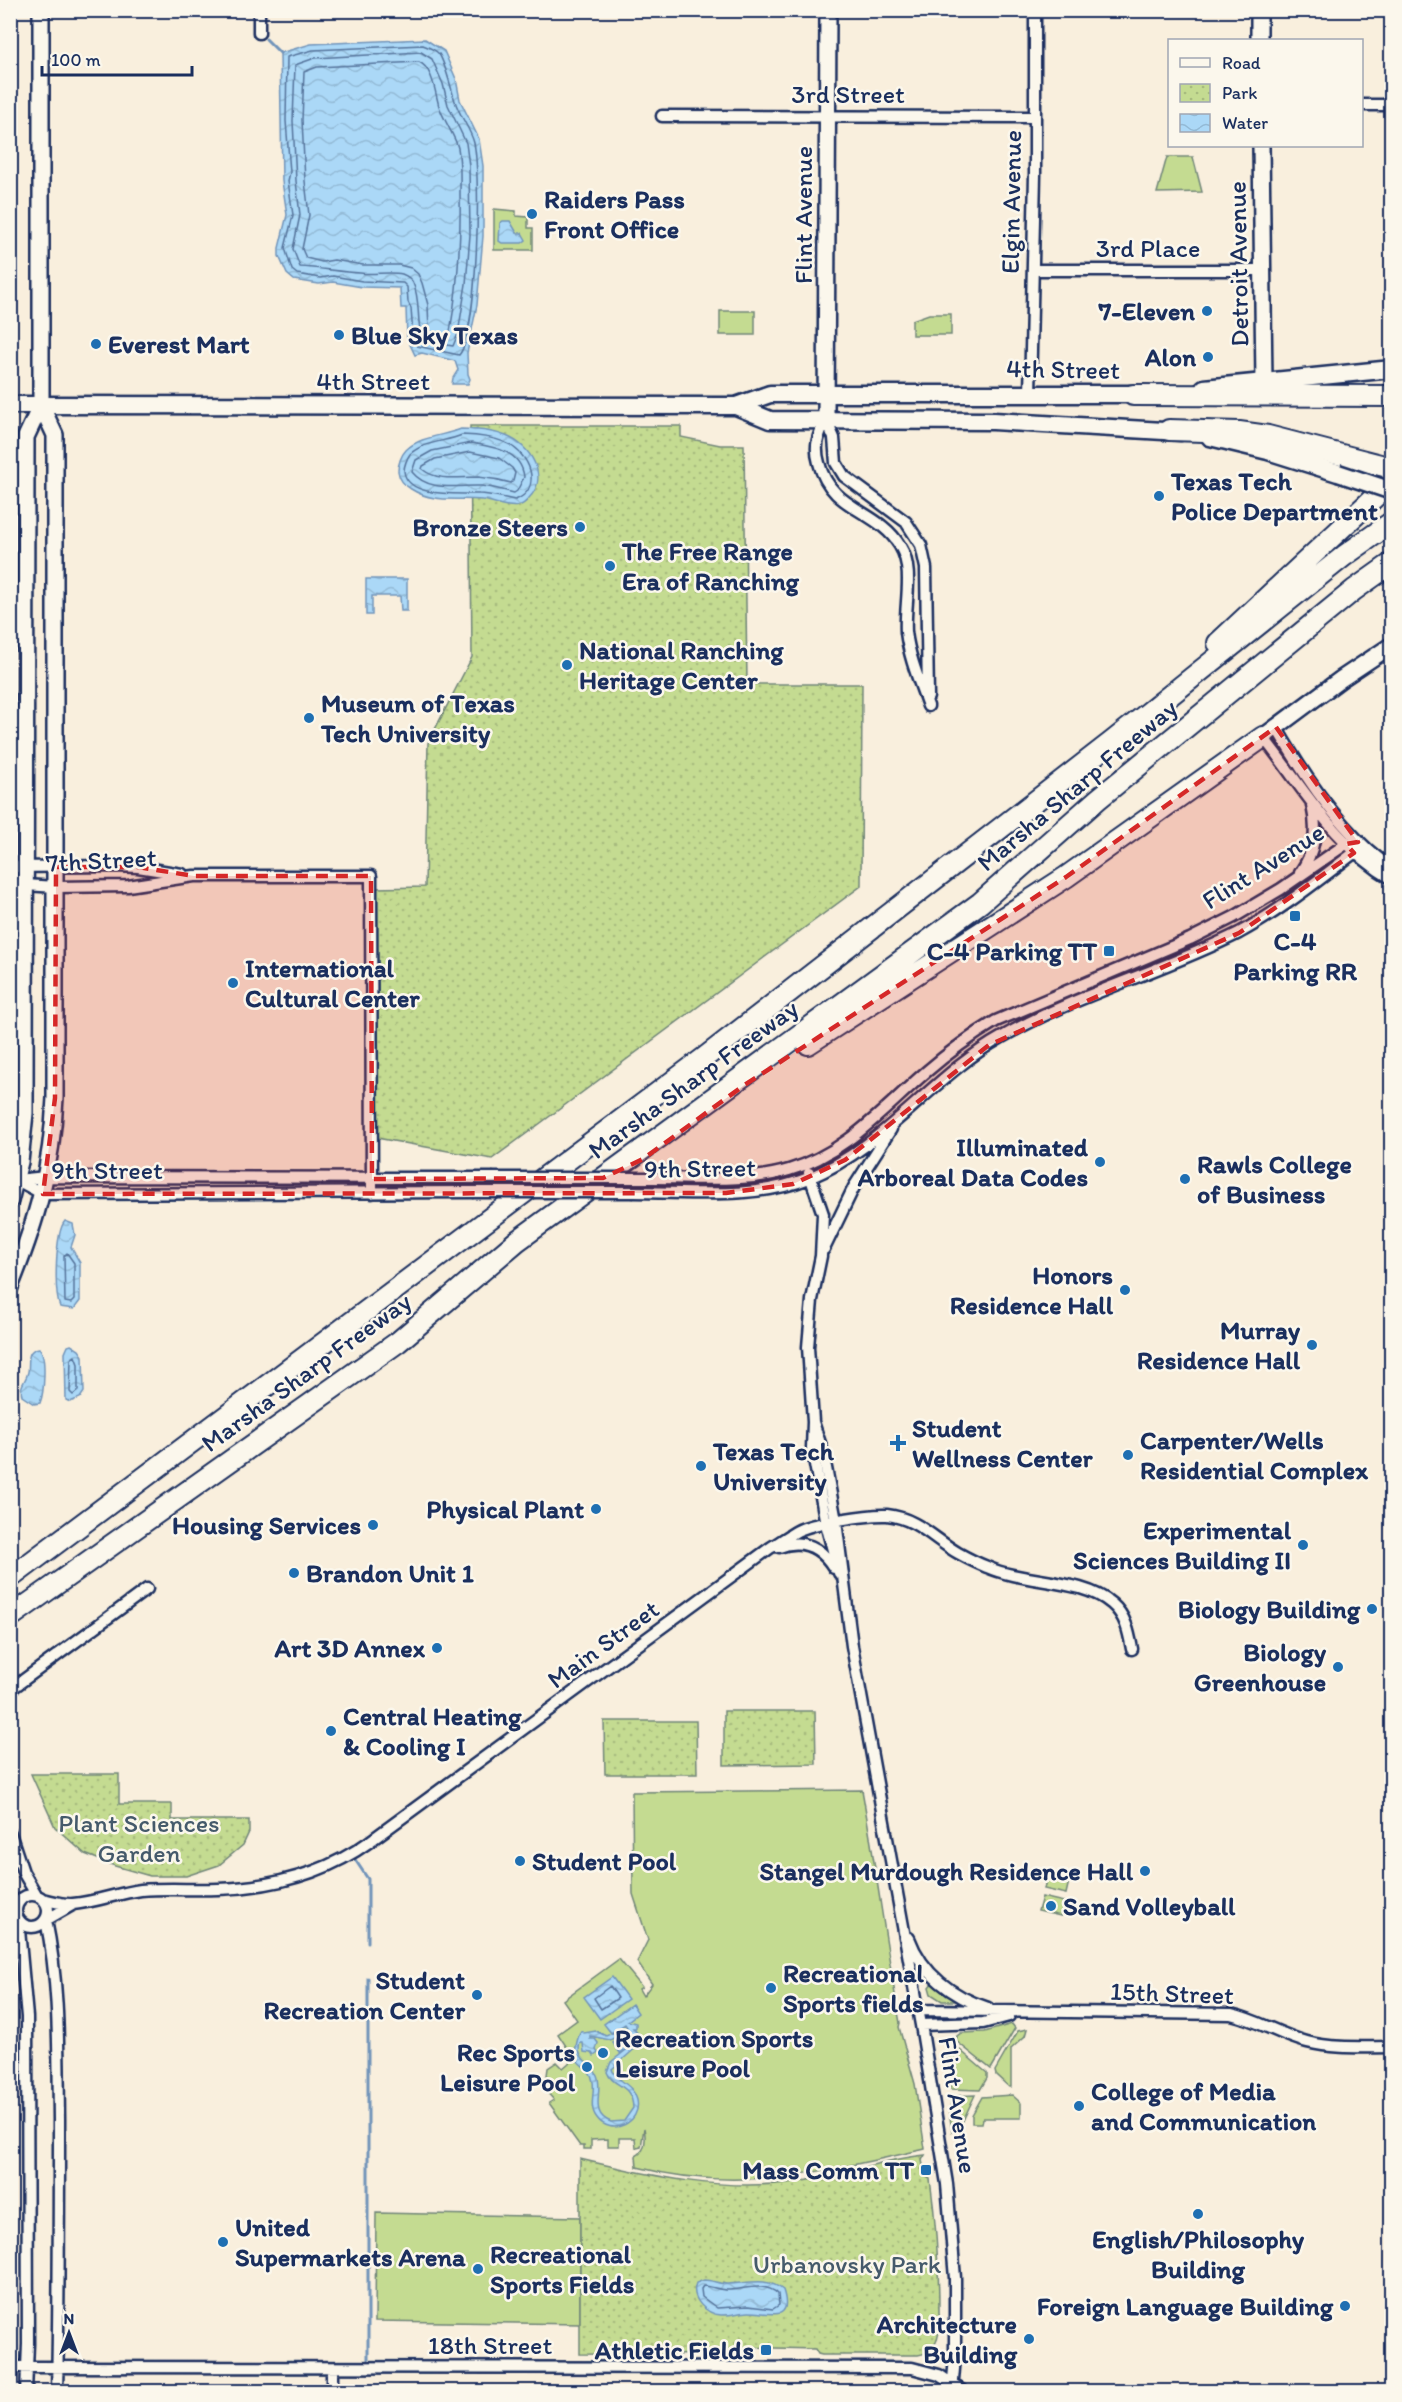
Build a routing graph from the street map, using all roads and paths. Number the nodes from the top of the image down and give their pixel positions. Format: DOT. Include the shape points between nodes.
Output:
graph roads {
  1 [pos="41,10"];
  2 [pos="259,10"];
  3 [pos="828,10"];
  4 [pos="1035,10"];
  5 [pos="1259,10"];
  6 [pos="259,33"];
  7 [pos="1259,39"];
  8 [pos="1363,105"];
  9 [pos="1392,105"];
  10 [pos="662,116"];
  11 [pos="828,116"];
  12 [pos="1035,117"];
  13 [pos="1261,147"];
  14 [pos="1033,270"];
  15 [pos="1263,270"];
  16 [pos="1392,369"];
  17 [pos="1264,382"];
  18 [pos="826,393"];
  19 [pos="1030,394"];
  20 [pos="1133,395"];
  21 [pos="1392,396"];
  22 [pos="10,405"];
  23 [pos="41,405"];
  24 [pos="736,406"];
  25 [pos="826,420"];
  26 [pos="1169,430"];
  27 [pos="1392,468"];
  28 [pos="1392,481"];
  29 [pos="1392,491"];
  30 [pos="1392,522"];
  31 [pos="1392,563"];
  32 [pos="1392,645"];
  33 [pos="1269,732"];
  34 [pos="1113,741"];
  35 [pos="1311,799"];
  36 [pos="1358,842"];
  37 [pos="1346,844"];
  38 [pos="1354,853"];
  39 [pos="18,867"];
  40 [pos="56,867"];
  41 [pos="1392,868"];
  42 [pos="194,876"];
  43 [pos="1296,879"];
  44 [pos="1392,879"];
  45 [pos="18,885"];
  46 [pos="56,887"];
  47 [pos="900,1117"];
  48 [pos="806,1164"];
  49 [pos="618,1168"];
  50 [pos="46,1177"];
  51 [pos="810,1178"];
  52 [pos="372,1179"];
  53 [pos="17,1180"];
  54 [pos="372,1193"];
  55 [pos="43,1194"];
  56 [pos="10,1202"];
  57 [pos="821,1256"];
  58 [pos="10,1287"];
  59 [pos="831,1523"];
  60 [pos="766,1551"];
  61 [pos="10,1578"];
  62 [pos="842,1581"];
  63 [pos="147,1589"];
  64 [pos="10,1617"];
  65 [pos="1132,1649"];
  66 [pos="10,1690"];
  67 [pos="10,1833"];
  68 [pos="23,1872"];
  69 [pos="40,1898"];
  70 [pos="74,1904"];
  71 [pos="17,1905"];
  72 [pos="900,1914"];
  73 [pos="18,1919"];
  74 [pos="46,1920"];
  75 [pos="918,2010"];
  76 [pos="1018,2013"];
  77 [pos="921,2025"];
  78 [pos="1392,2047"];
  79 [pos="10,2367"];
  80 [pos="27,2367"];
  81 [pos="57,2368"];
  82 [pos="332,2368"];
  83 [pos="953,2387"];
  84 [pos="26,2391"];
  85 [pos="57,2391"];
  86 [pos="332,2391"];
  87 [pos="964,2391"];
  1 -- 23 [label="street"];
  2 -- 6 [label="street"];
  3 -- 11 [label="street, Flint Avenue"];
  4 -- 12 [label="street, Elgin Avenue"];
  5 -- 7 [label="street"];
  8 -- 9 [label="street"];
  10 -- 11 [label="street, 3rd Street"];
  11 -- 12 [label="street, 3rd Street"];
  11 -- 18 [label="street, Flint Avenue"];
  12 -- 14 [label="street, Elgin Avenue"];
  13 -- 15 [label="street, Detroit Avenue"];
  14 -- 15 [label="street, 3rd Place"];
  14 -- 19 [label="street, Elgin Avenue"];
  15 -- 17 [label="street, Detroit Avenue"];
  16 -- 17 [label="main road, 4th Street"];
  17 -- 20 [label="main road, 4th Street"];
  18 -- 19 [label="main road, 4th Street"];
  18 -- 24 [label="main road, 4th Street" via="770,394"];
  18 -- 25 [label="street, Flint Avenue"];
  19 -- 20 [label="main road, 4th Street"];
  20 -- 21 [label="highway"];
  22 -- 23 [label="main road, 4th Street"];
  23 -- 24 [label="main road, 4th Street"];
  23 -- 39 [label="street" via="26,436"];
  23 -- 40 [label="street" via="55,435"];
  24 -- 25 [label="main road, 4th Street" via="771,420"];
  25 -- 25 [label="street, Flint Avenue" via="817,437 817,458 826,484 887,530 904,554 907,635 928,706 926,568 921,545 906,522 844,476 836,463 834,438"];
  25 -- 26 [label="main road, 4th Street" via="993,421"];
  26 -- 27 [label="highway" via="1268,436"];
  26 -- 29 [label="main road, 4th Street, bridge" via="1224,439"];
  28 -- 34 [label="highway"];
  30 -- 34 [label="highway, Marsha Sharp Freeway"];
  31 -- 49 [label="highway, Marsha Sharp Freeway" via="1098,800 980,903"];
  32 -- 33 [label="street"];
  33 -- 35 [label="street"];
  33 -- 36 [label="street"];
  33 -- 49 [label="highway" via="1066,877 743,1086 643,1159"];
  34 -- 61 [label="highway, Marsha Sharp Freeway" via="704,1058"];
  35 -- 37 [label="street"];
  35 -- 43 [label="street" via="1315,842"];
  36 -- 37 [label="street, Flint Avenue"];
  36 -- 38 [label="street, Flint Avenue"];
  36 -- 41 [label="street"];
  37 -- 38 [label="street"];
  37 -- 43 [label="street, Flint Avenue"];
  38 -- 44 [label="street"];
  38 -- 47 [label="street, Flint Avenue" via="1276,911 1239,933 1002,1037 973,1055"];
  39 -- 40 [label="street, 7th Street"];
  39 -- 45 [label="street"];
  40 -- 42 [label="street, 7th Street" via="138,867"];
  40 -- 46 [label="street"];
  42 -- 46 [label="street, 7th Street" via="128,886"];
  42 -- 52 [label="street, 7th Street" via="371,876"];
  43 -- 48 [label="street, Flint Avenue" via="1190,939 996,1021 940,1060 858,1133"];
  45 -- 46 [label="street, 7th Street"];
  45 -- 53 [label="street" via="25,1113"];
  46 -- 50 [label="street" via="55,1098"];
  47 -- 51 [label="street, Flint Avenue" via="861,1149"];
  47 -- 57 [label="street, Flint Avenue" via="854,1188"];
  48 -- 51 [label="street, Flint Avenue"];
  48 -- 52 [label="street, 9th Street, bridge" via="752,1178"];
  49 -- 64 [label="highway, Marsha Sharp Freeway" via="517,1241 398,1342"];
  50 -- 52 [label="street, 9th Street"];
  50 -- 53 [label="street, 9th Street"];
  50 -- 55 [label="street"];
  51 -- 54 [label="street, 9th Street, bridge" via="780,1187 738,1192"];
  51 -- 57 [label="street, Flint Avenue" via="823,1215"];
  52 -- 54 [label="street"];
  53 -- 55 [label="street, 9th Street"];
  53 -- 56 [label="street"];
  54 -- 55 [label="street, 9th Street"];
  55 -- 58 [label="street"];
  57 -- 59 [label="street, Flint Avenue" via="807,1347 812,1448"];
  59 -- 60 [label="street, Main Street" via="799,1530"];
  59 -- 62 [label="street, Flint Avenue" via="834,1558"];
  59 -- 65 [label="street, Main Street" via="873,1516 899,1517 923,1527 957,1552 987,1567 1099,1595 1120,1612"];
  60 -- 62 [label="street" via="796,1542 812,1546 830,1560"];
  60 -- 70 [label="street, Main Street" via="344,1858 266,1885 143,1890"];
  62 -- 72 [label="street, Flint Avenue"];
  63 -- 66 [label="street"];
  67 -- 68 [label="street"];
  68 -- 69 [label="street"];
  68 -- 71 [label="street"];
  69 -- 70 [label="street, Main Street"];
  69 -- 71 [label="street" via="27,1896"];
  69 -- 74 [label="street" via="48,1907"];
  70 -- 74 [label="street, Main Street"];
  71 -- 73 [label="street"];
  72 -- 75 [label="street, Flint Avenue"];
  72 -- 76 [label="street" via="919,1958 938,1982 987,2008"];
  73 -- 74 [label="street" via="30,1928"];
  73 -- 80 [label="street" via="27,2018"];
  74 -- 81 [label="street" via="58,2021"];
  75 -- 76 [label="street, 15th Street"];
  75 -- 77 [label="street, Flint Avenue"];
  76 -- 77 [label="street, 15th Street" via="984,2023"];
  76 -- 78 [label="street, 15th Street" via="1232,2014 1304,2042"];
  77 -- 83 [label="street, Flint Avenue" via="951,2223 955,2278"];
  79 -- 80 [label="street, 18th Street"];
  80 -- 81 [label="street, 18th Street"];
  80 -- 84 [label="street"];
  81 -- 82 [label="street, 18th Street"];
  81 -- 85 [label="street"];
  82 -- 83 [label="street, 18th Street" via="912,2368 927,2370"];
  82 -- 86 [label="street"];
  83 -- 87 [label="street, 18th Street"];
}
